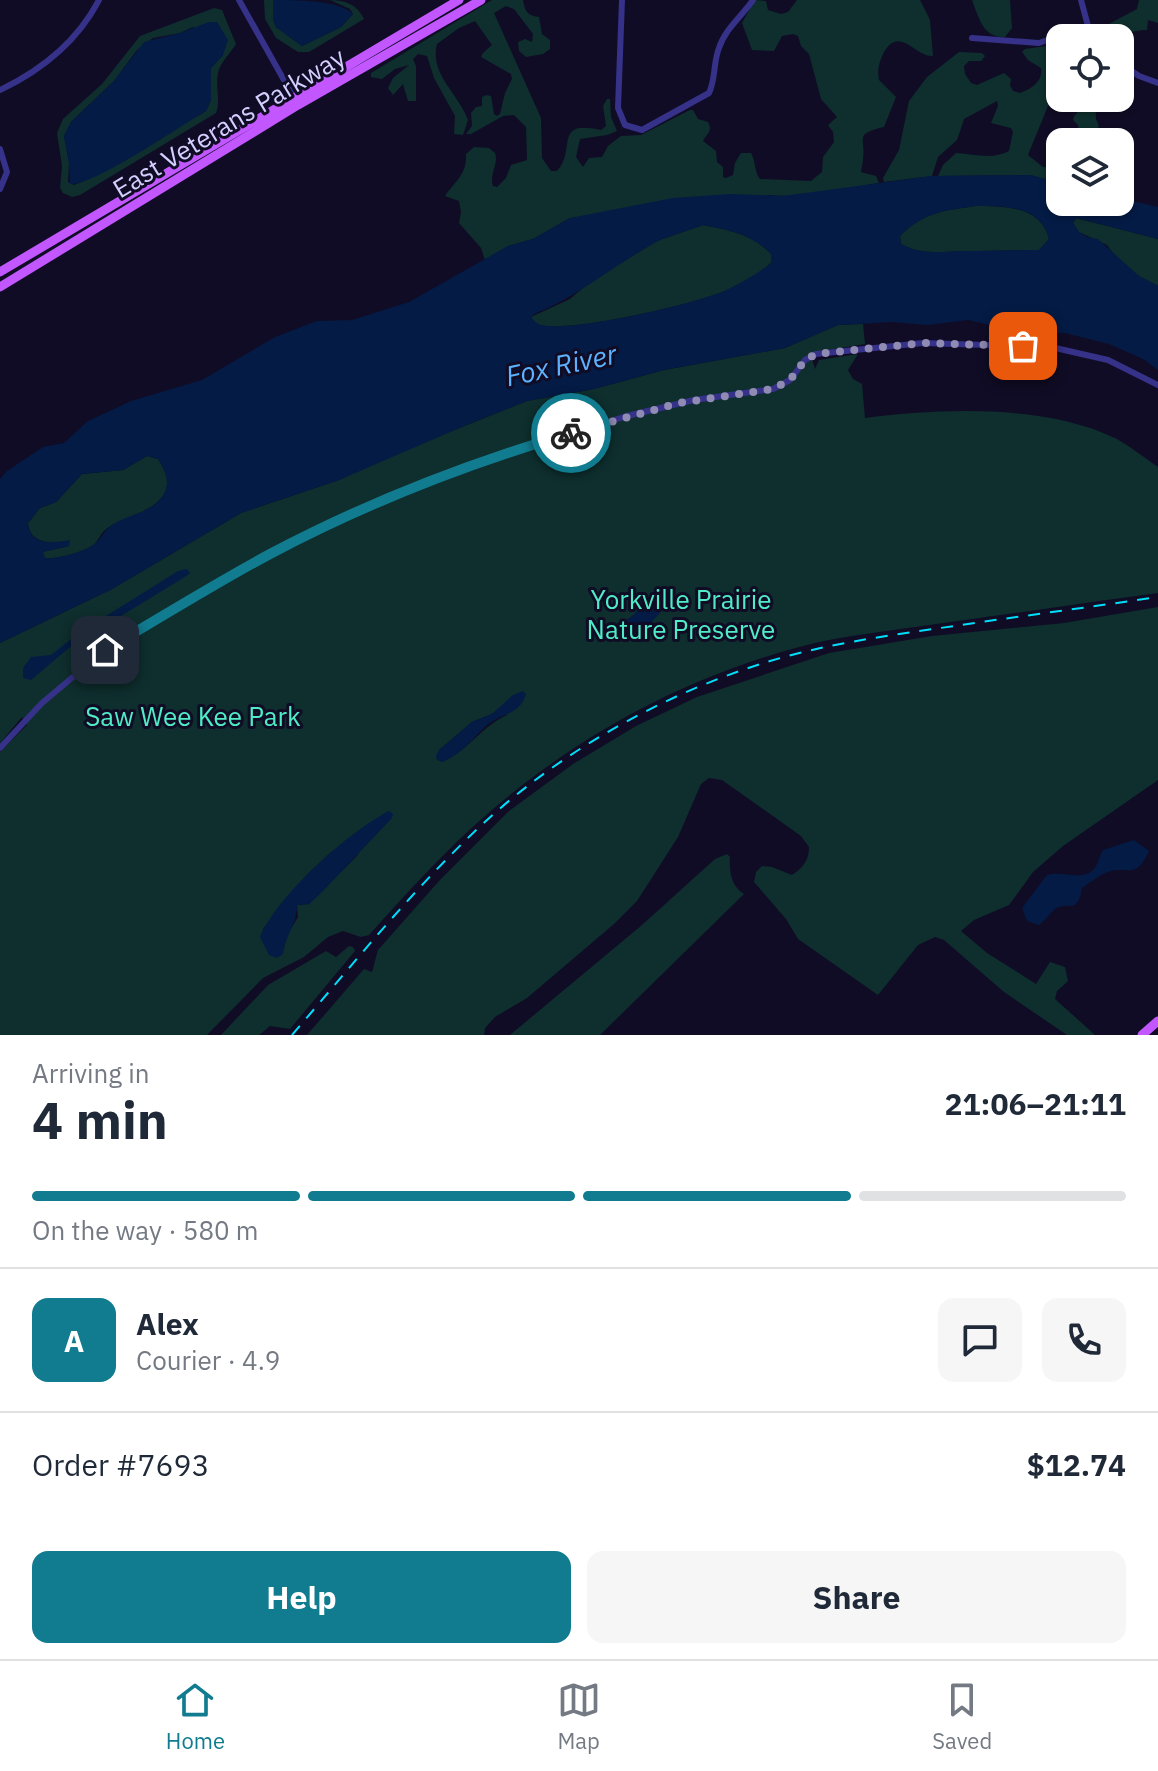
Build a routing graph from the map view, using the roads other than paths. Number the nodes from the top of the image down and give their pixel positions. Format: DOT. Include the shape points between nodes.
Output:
graph roads {
  1 [pos="99,0"];
  2 [pos="239,0"];
  3 [pos="459,0"];
  4 [pos="481,0"];
  5 [pos="622,0"];
  6 [pos="753,0"];
  7 [pos="1081,0"];
  8 [pos="1087,24"];
  9 [pos="972,38"];
  10 [pos="1046,41"];
  11 [pos="1134,73"];
  12 [pos="1158,83"];
  13 [pos="0,90"];
  14 [pos="296,101"];
  15 [pos="0,149"];
  16 [pos="0,189"];
  17 [pos="0,272"];
  18 [pos="0,287"];
  19 [pos="1158,385"];
  20 [pos="0,748"];
  21 [pos="1158,1021"];
  22 [pos="1142,1035"];
  1 -- 13 [label="street" via="75,37 52,59"];
  2 -- 14 [label="street"];
  3 -- 14 [label="main road, East Veterans Parkway"];
  4 -- 14 [label="main road, East Veterans Parkway"];
  5 -- 6 [label="street" via="618,108 625,125 642,130 709,93 722,39"];
  7 -- 8 [label="street"];
  9 -- 10 [label="street"];
  11 -- 12 [label="street"];
  14 -- 17 [label="main road, East Veterans Parkway"];
  14 -- 18 [label="main road, East Veterans Parkway"];
  15 -- 16 [label="street" via="7,172"];
  19 -- 20 [label="street" via="1108,360 1051,347 923,343 816,354 773,389 694,400 606,422 451,471 366,507 270,554 105,650 42,703"];
  21 -- 22 [label="main road"];
}
